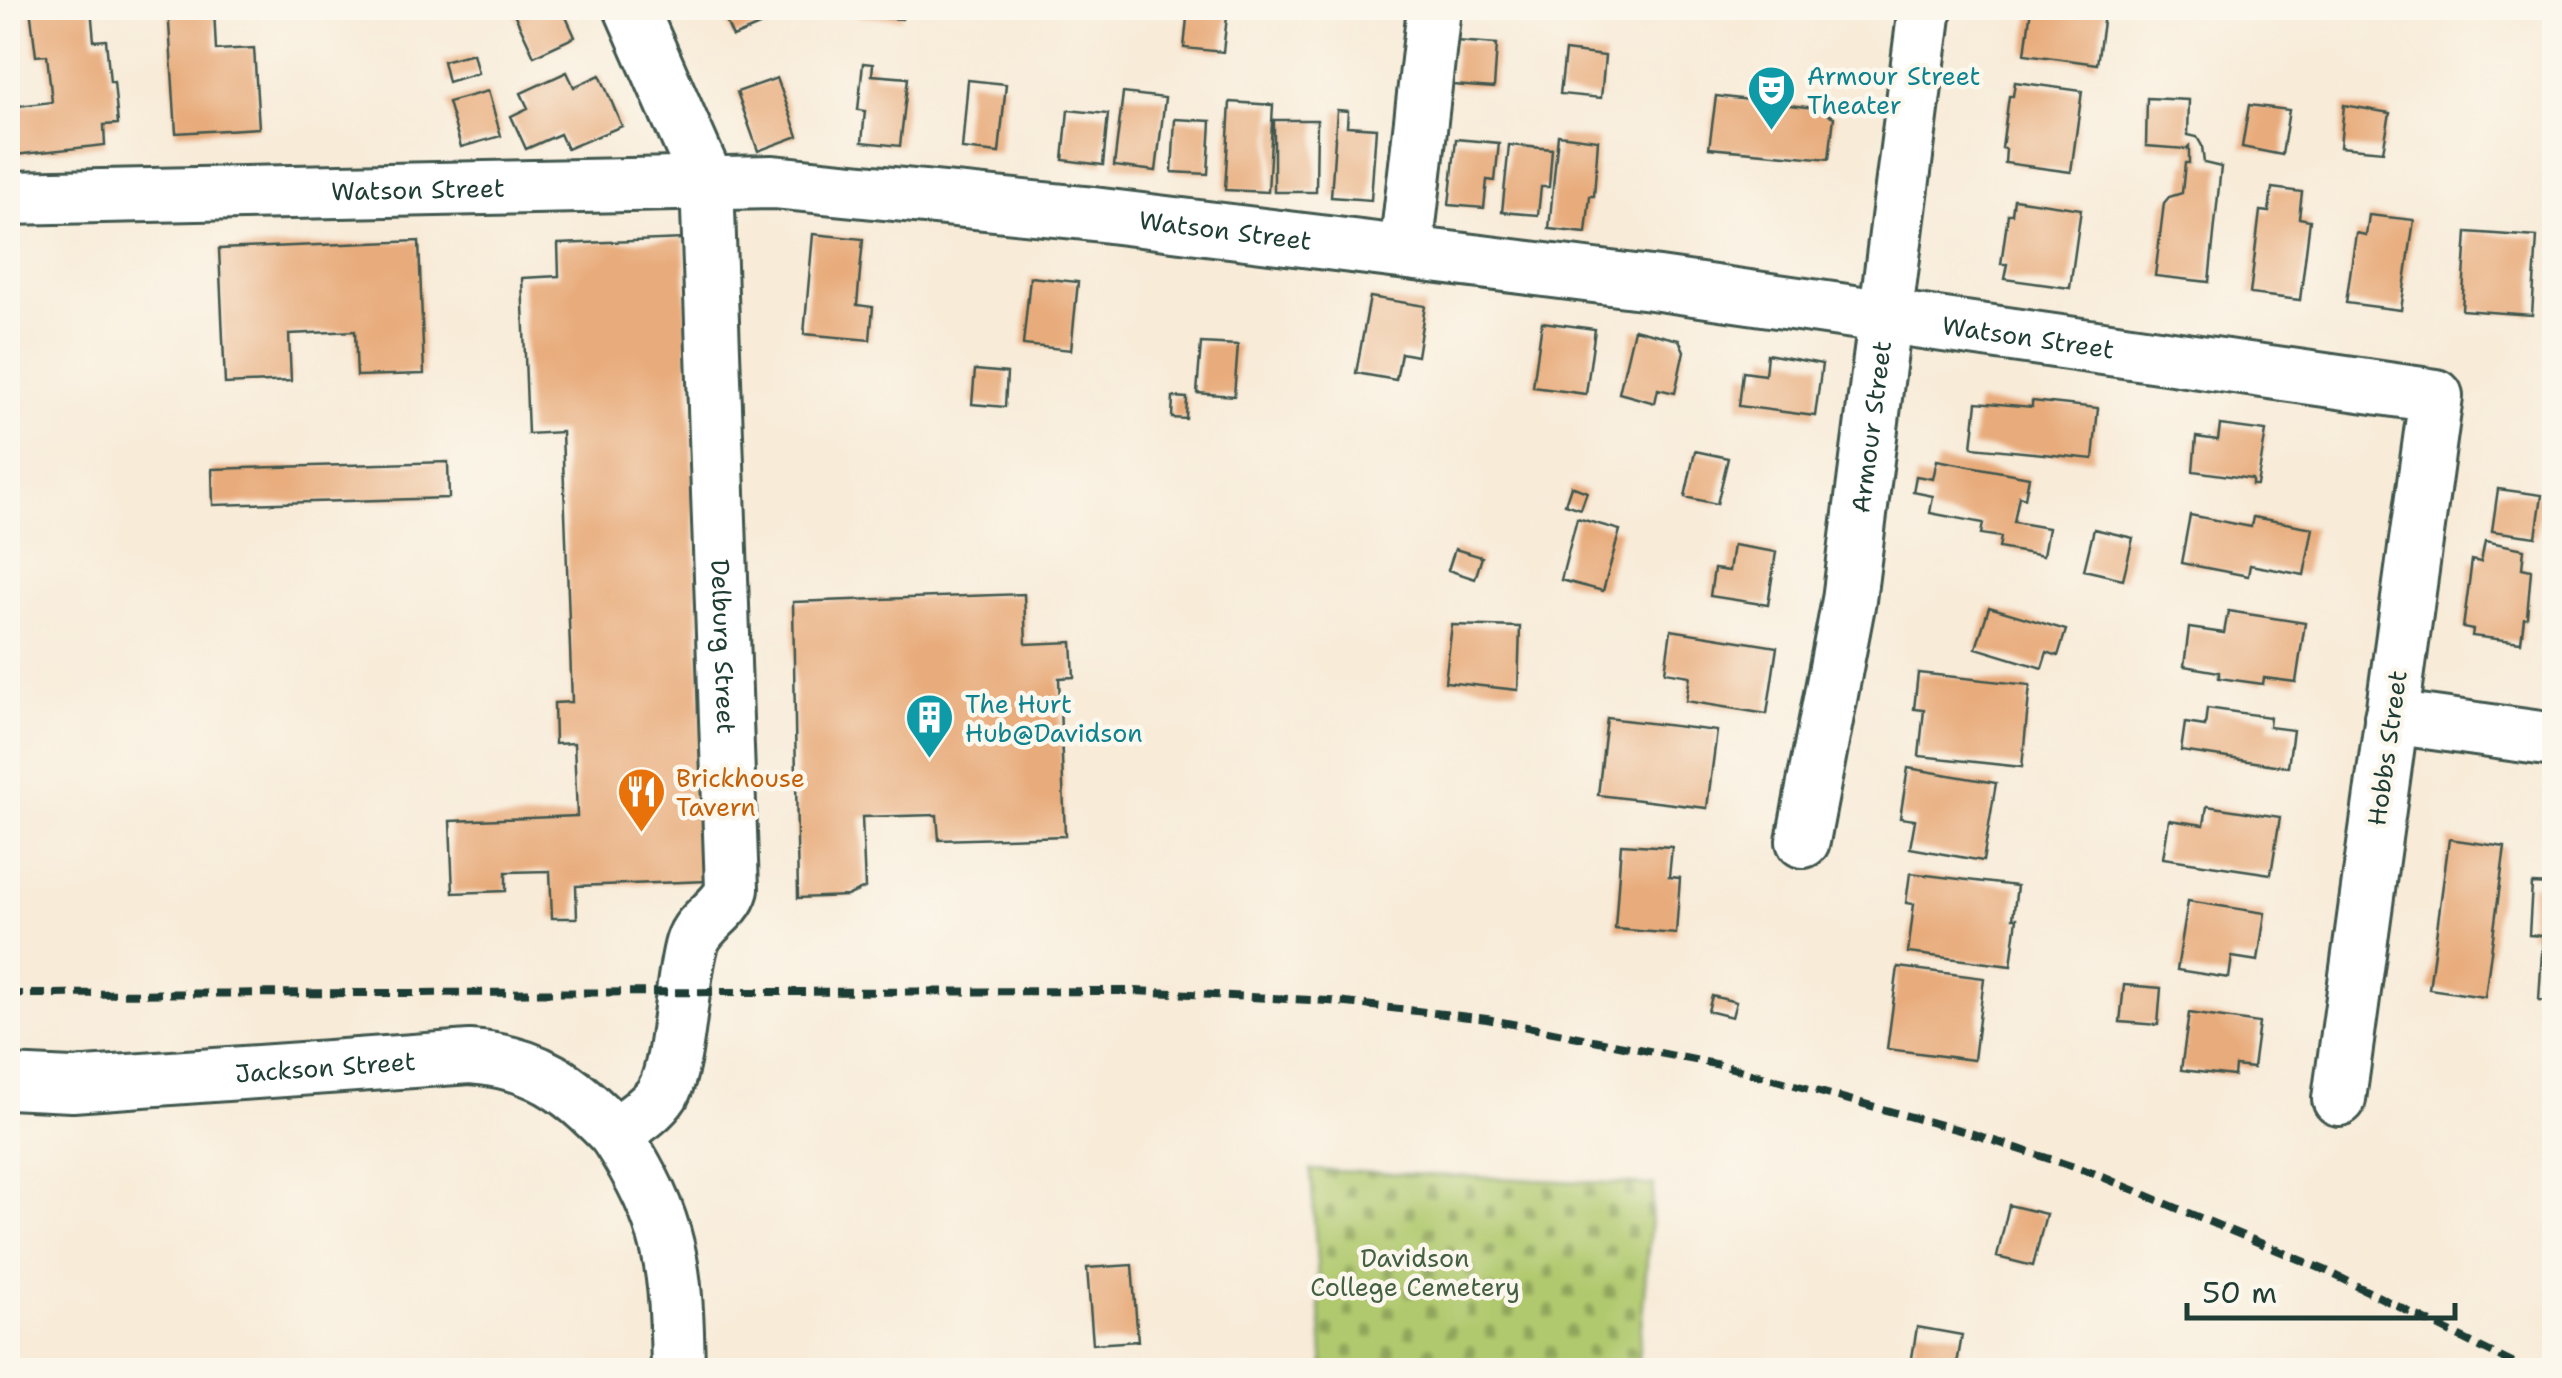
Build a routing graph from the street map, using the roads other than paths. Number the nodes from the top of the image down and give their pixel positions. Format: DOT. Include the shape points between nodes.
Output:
graph roads {
  1 [pos="632,8"];
  2 [pos="1434,8"];
  3 [pos="1926,8"];
  4 [pos="708,181"];
  5 [pos="8,198"];
  6 [pos="1406,252"];
  7 [pos="1886,316"];
  8 [pos="2436,396"];
  9 [pos="2392,716"];
  10 [pos="2554,740"];
  11 [pos="1804,842"];
  12 [pos="8,1082"];
  13 [pos="2338,1099"];
  14 [pos="615,1134"];
  15 [pos="678,1370"];
  1 -- 4 [label="street, Delburg Street"];
  2 -- 6 [label="street"];
  3 -- 7 [label="street, Armour Street"];
  4 -- 5 [label="street, Watson Street"];
  4 -- 6 [label="street, Watson Street" via="792,184"];
  4 -- 14 [label="street, Delburg Street" via="732,889 693,939 661,1095"];
  6 -- 7 [label="street, Watson Street"];
  7 -- 8 [label="street, Watson Street"];
  7 -- 11 [label="street, Armour Street" via="1850,600"];
  8 -- 9 [label="street, Hobbs Street"];
  9 -- 10 [label="street"];
  9 -- 13 [label="street, Hobbs Street"];
  12 -- 14 [label="street, Jackson Street" via="500,1059 552,1078"];
  14 -- 15 [label="street" via="641,1175 670,1248"];
}
